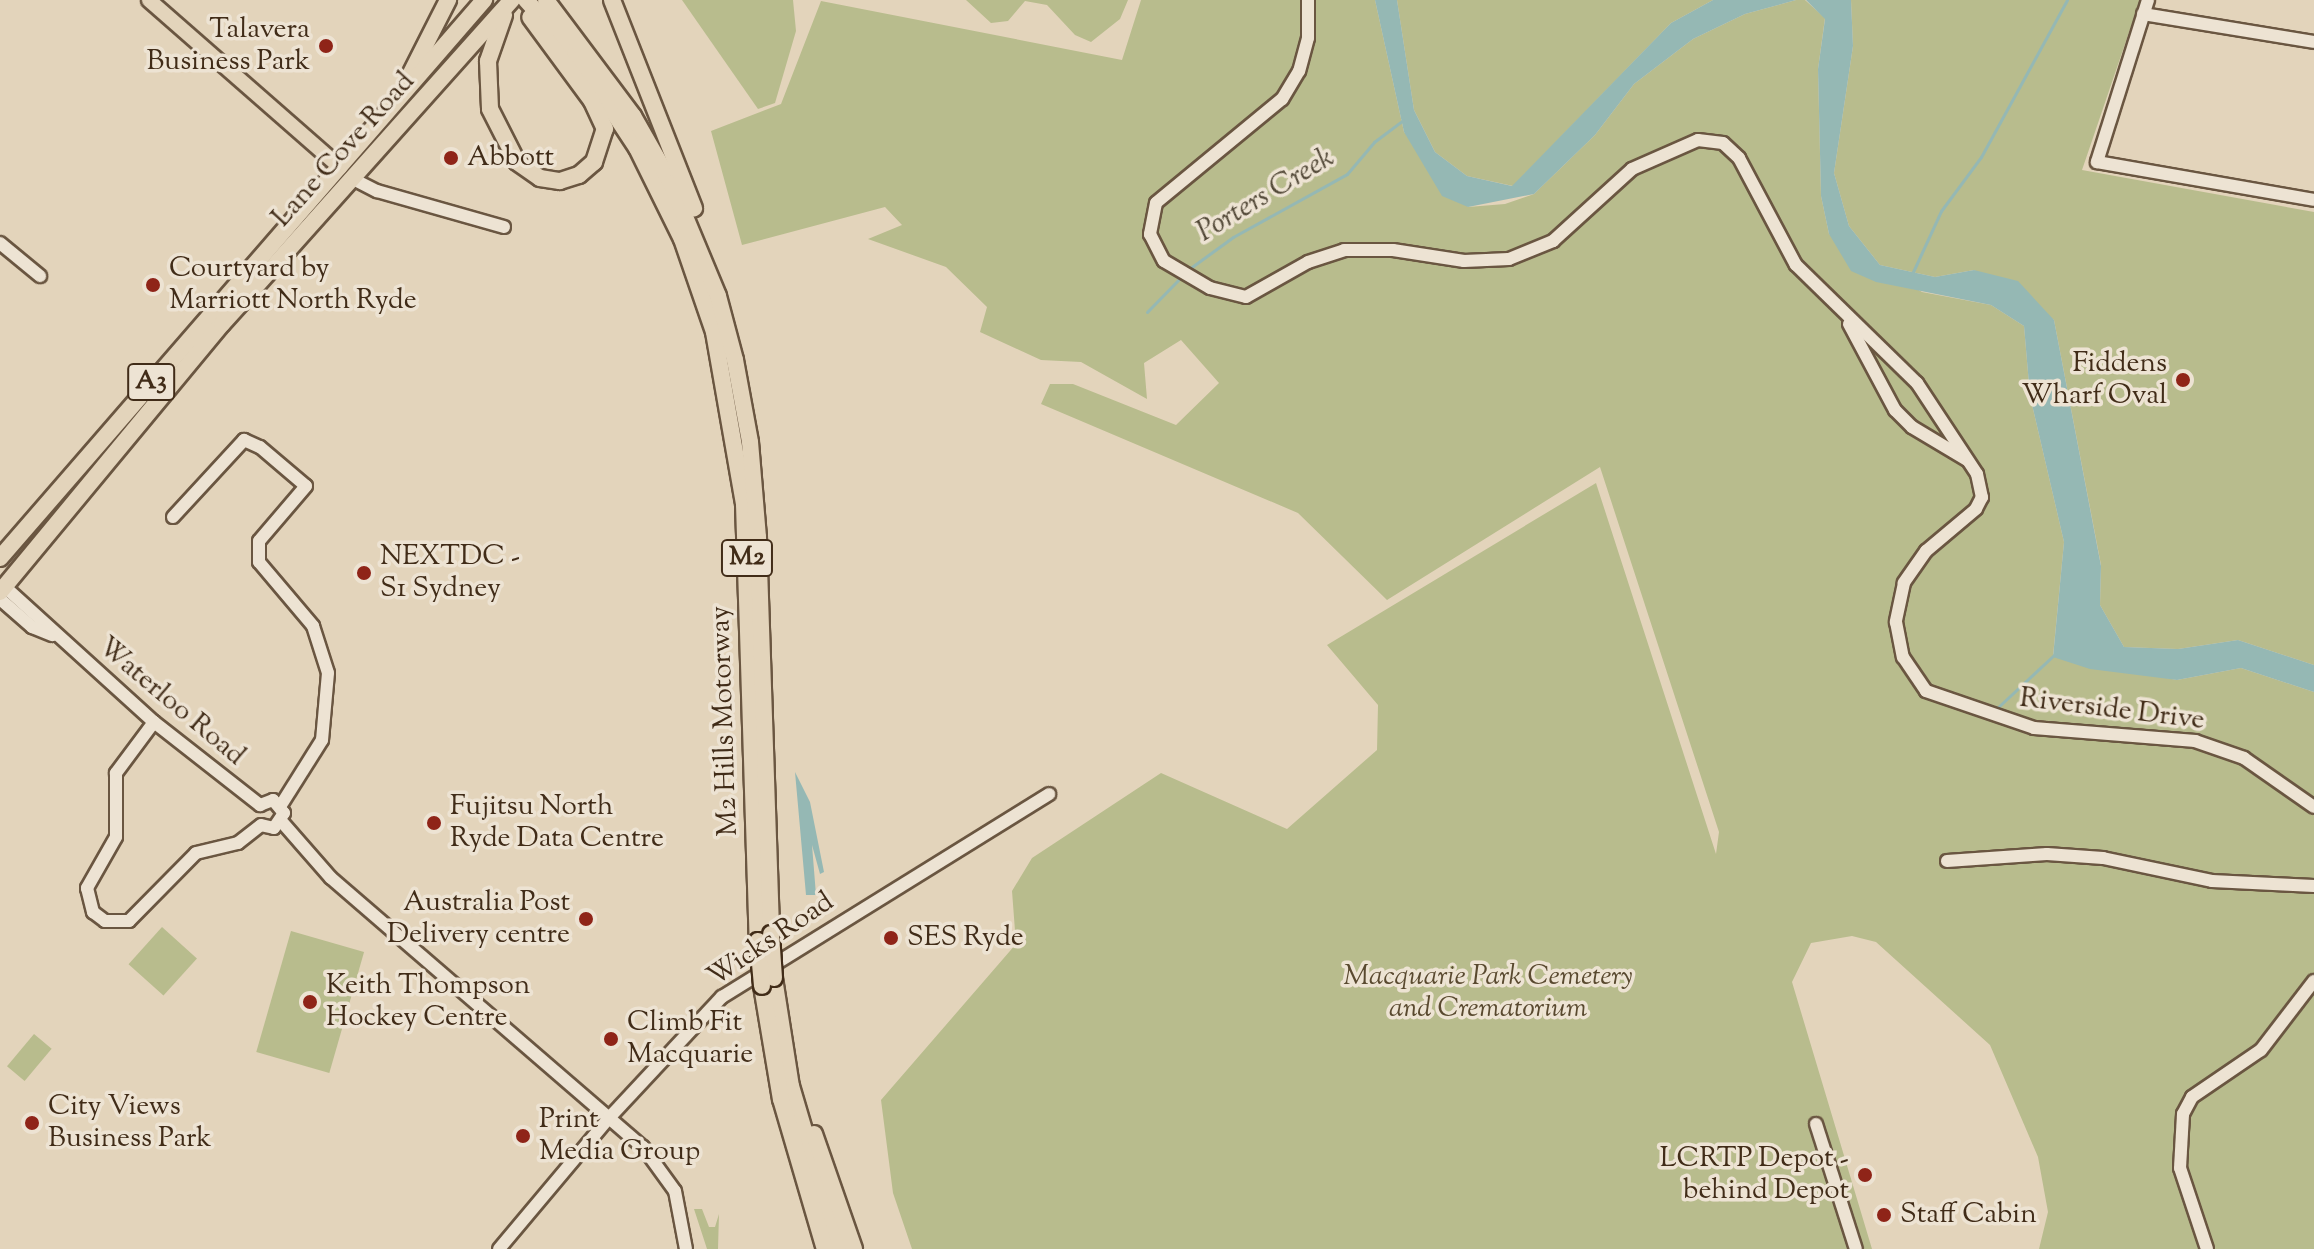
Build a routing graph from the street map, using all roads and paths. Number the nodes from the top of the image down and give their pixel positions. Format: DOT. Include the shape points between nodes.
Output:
graph roads {
  1 [pos="149,0"];
  2 [pos="448,0"];
  3 [pos="484,0"];
  4 [pos="526,0"];
  5 [pos="546,0"];
  6 [pos="612,0"];
  7 [pos="1308,0"];
  8 [pos="2148,0"];
  9 [pos="512,2"];
  10 [pos="2143,14"];
  11 [pos="2314,42"];
  12 [pos="387,112"];
  13 [pos="340,167"];
  14 [pos="355,180"];
  15 [pos="2314,200"];
  16 [pos="504,227"];
  17 [pos="0,243"];
  18 [pos="40,276"];
  19 [pos="718,296"];
  20 [pos="1843,315"];
  21 [pos="1969,462"];
  22 [pos="173,517"];
  23 [pos="22,532"];
  24 [pos="0,542"];
  25 [pos="0,558"];
  26 [pos="1,590"];
  27 [pos="154,722"];
  28 [pos="1049,794"];
  29 [pos="260,805"];
  30 [pos="281,805"];
  31 [pos="2314,807"];
  32 [pos="282,822"];
  33 [pos="261,825"];
  34 [pos="1947,861"];
  35 [pos="2314,886"];
  36 [pos="764,938"];
  37 [pos="2314,981"];
  38 [pos="768,982"];
  39 [pos="791,1086"];
  40 [pos="786,1117"];
  41 [pos="609,1118"];
  42 [pos="1816,1124"];
  43 [pos="499,1249"];
  44 [pos="686,1249"];
  45 [pos="814,1249"];
  46 [pos="825,1249"];
  47 [pos="839,1249"];
  48 [pos="854,1249"];
  49 [pos="1856,1249"];
  50 [pos="2207,1249"];
  1 -- 13 [label="main road"];
  2 -- 12 [label="highway"];
  3 -- 12 [label="highway, Lane Cove Road / A3"];
  4 -- 36 [label="highway, M2 Hills Motorway / M2" via="575,54 637,148 682,239 714,332 744,504"];
  5 -- 19 [label="highway, M2 Hills Motorway / M2" via="633,116 671,183"];
  6 -- 19 [label="highway, M2" via="720,271"];
  7 -- 20 [label="street, Riverside Drive" via="1308,38 1291,86 1238,137 1174,184 1151,212 1154,244 1189,276 1246,297 1308,262 1344,250 1490,262 1526,255 1559,236 1632,169 1707,140 1723,143 1739,158 1791,258"];
  8 -- 10 [label="street"];
  9 -- 9 [label="highway" via="488,61 490,109 526,171 553,181 574,177 590,167 603,145 602,118"];
  9 -- 14 [label="highway, Lane Cove Road / A3"];
  10 -- 11 [label="street"];
  10 -- 15 [label="street" via="2097,162"];
  12 -- 13 [label="highway, Lane Cove Road / A3"];
  13 -- 14 [label="highway"];
  13 -- 23 [label="highway, Lane Cove Road / A3"];
  14 -- 16 [label="street"];
  14 -- 26 [label="highway, Lane Cove Road / A3" via="231,313"];
  17 -- 18 [label="street"];
  19 -- 36 [label="highway, M2 Hills Motorway / M2" via="742,398 755,489"];
  20 -- 21 [label="street, Riverside Drive" via="1917,383"];
  20 -- 21 [label="street, Riverside Drive" via="1895,410 1939,446"];
  21 -- 31 [label="street, Riverside Drive" via="1982,497 1971,514 1926,551 1904,583 1896,622 1903,657 1926,691 2034,728 2195,741 2244,758"];
  22 -- 30 [label="street" via="240,443 260,447 306,486 259,541 259,562 313,626 328,673 322,740"];
  23 -- 24 [label="street"];
  23 -- 25 [label="highway, Lane Cove Road / A3"];
  26 -- 27 [label="street, Waterloo Road"];
  27 -- 29 [label="street, Waterloo Road"];
  27 -- 33 [label="street" via="116,773 116,837 87,888 93,912 105,921 129,921 196,853 238,843"];
  28 -- 41 [label="street, Wicks Road" via="741,983"];
  29 -- 30 [label="street" via="268,800"];
  29 -- 33 [label="street" via="256,817"];
  30 -- 32 [label="street"];
  32 -- 33 [label="street" via="269,828"];
  32 -- 41 [label="street" via="331,878"];
  34 -- 35 [label="street" via="2089,857 2212,881"];
  36 -- 38 [label="highway, M2 Hills Motorway / M2, bridge"];
  37 -- 50 [label="street" via="2261,1050 2192,1097 2183,1114 2180,1168"];
  38 -- 39 [label="highway, M2 Hills Motorway / M2"];
  38 -- 40 [label="highway, M2 Hills Motorway / M2"];
  39 -- 47 [label="highway, M2 Hills Motorway / M2"];
  39 -- 48 [label="highway" via="806,1111"];
  40 -- 45 [label="highway" via="792,1172"];
  40 -- 46 [label="highway, M2 Hills Motorway / M2"];
  41 -- 43 [label="street, Wicks Road"];
  41 -- 44 [label="street" via="666,1174 680,1204"];
  42 -- 49 [label="street"];
}
